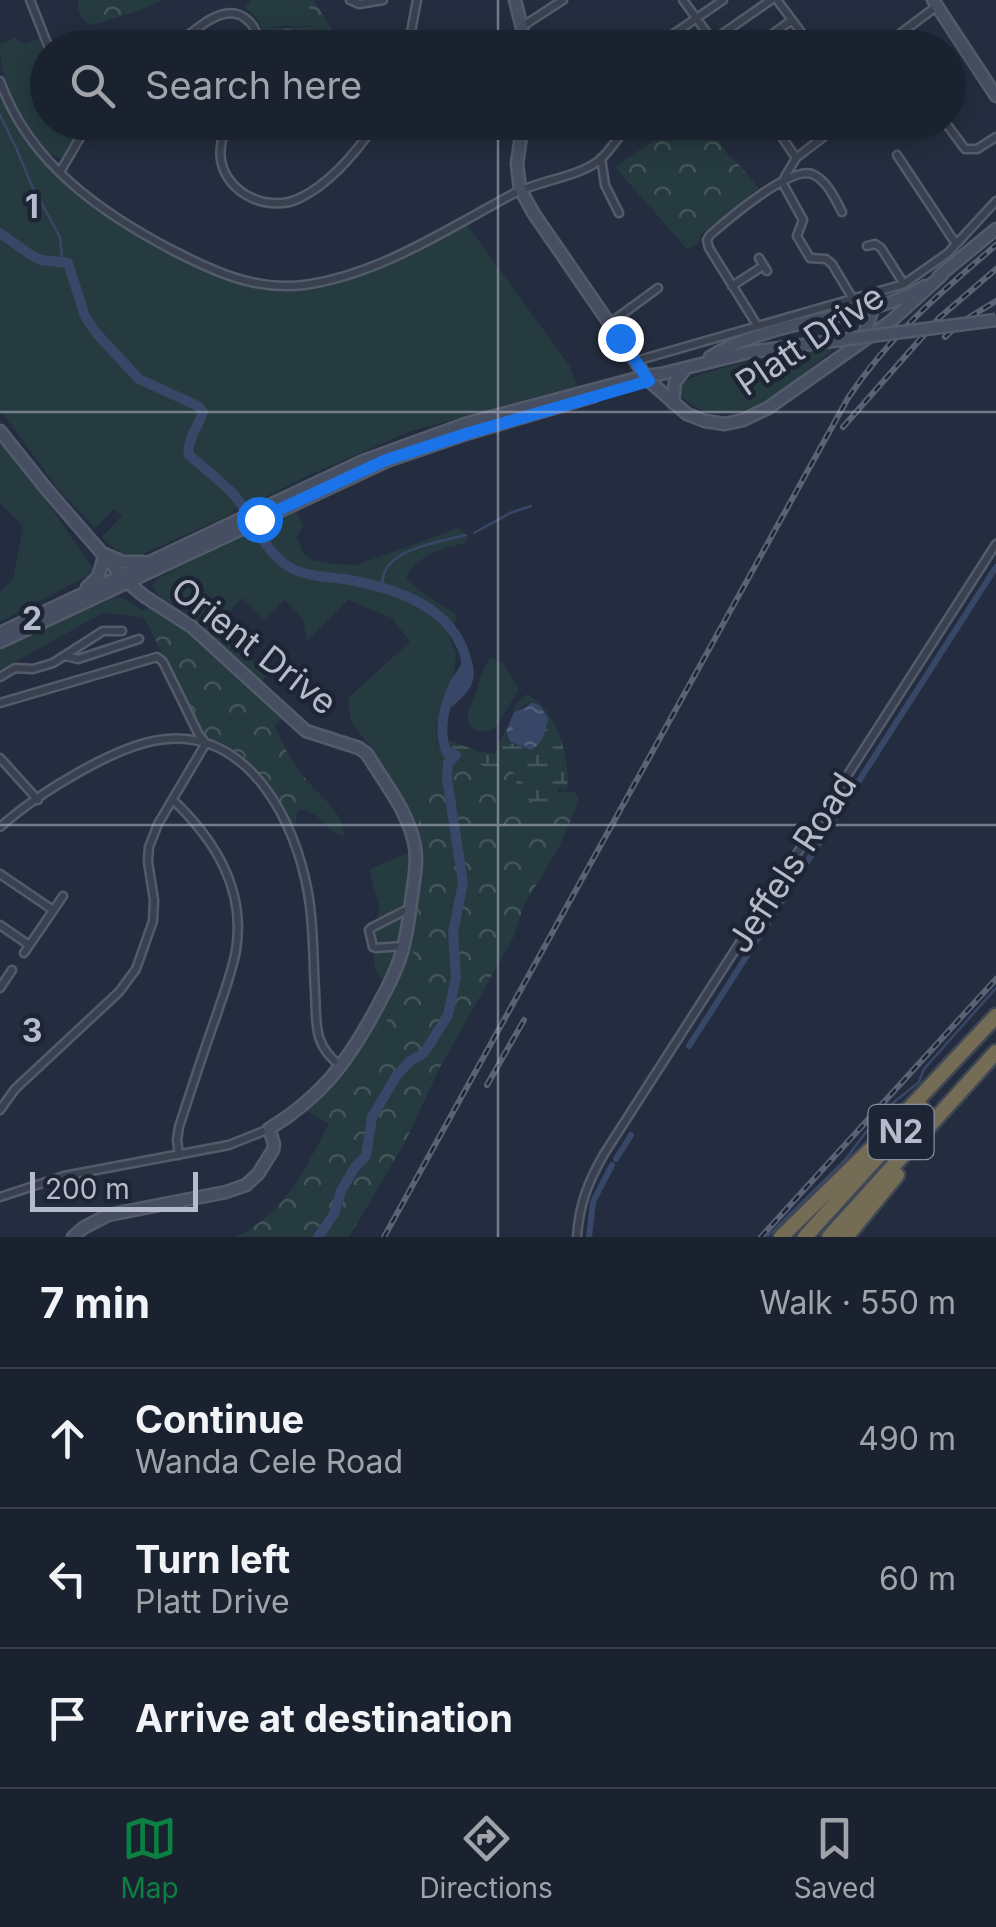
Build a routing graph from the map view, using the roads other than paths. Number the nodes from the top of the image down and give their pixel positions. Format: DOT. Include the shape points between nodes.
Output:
graph roads {
  1 [pos="30,0"];
  2 [pos="231,0"];
  3 [pos="350,0"];
  4 [pos="383,0"];
  5 [pos="417,0"];
  6 [pos="515,0"];
  7 [pos="564,0"];
  8 [pos="683,0"];
  9 [pos="723,0"];
  10 [pos="774,0"];
  11 [pos="935,3"];
  12 [pos="231,13"];
  13 [pos="697,19"];
  14 [pos="792,20"];
  15 [pos="523,26"];
  16 [pos="42,30"];
  17 [pos="197,30"];
  18 [pos="255,30"];
  19 [pos="411,30"];
  20 [pos="524,30"];
  21 [pos="680,30"];
  22 [pos="705,30"];
  23 [pos="728,30"];
  24 [pos="778,30"];
  25 [pos="799,30"];
  26 [pos="904,30"];
  27 [pos="953,30"];
  28 [pos="966,50"];
  29 [pos="0,81"];
  30 [pos="996,96"];
  31 [pos="30,137"];
  32 [pos="996,137"];
  33 [pos="33,140"];
  34 [pos="79,140"];
  35 [pos="222,140"];
  36 [pos="363,140"];
  37 [pos="520,140"];
  38 [pos="616,140"];
  39 [pos="784,140"];
  40 [pos="820,140"];
  41 [pos="958,140"];
  42 [pos="897,155"];
  43 [pos="601,158"];
  44 [pos="796,158"];
  45 [pos="60,172"];
  46 [pos="782,182"];
  47 [pos="520,190"];
  48 [pos="996,201"];
  49 [pos="842,212"];
  50 [pos="619,213"];
  51 [pos="996,228"];
  52 [pos="956,244"];
  53 [pos="867,246"];
  54 [pos="759,258"];
  55 [pos="942,275"];
  56 [pos="904,284"];
  57 [pos="732,286"];
  58 [pos="658,288"];
  59 [pos="854,299"];
  60 [pos="873,308"];
  61 [pos="996,320"];
  62 [pos="610,323"];
  63 [pos="757,325"];
  64 [pos="861,341"];
  65 [pos="636,362"];
  66 [pos="701,363"];
  67 [pos="686,368"];
  68 [pos="647,378"];
  69 [pos="673,403"];
  70 [pos="0,430"];
  71 [pos="996,544"];
  72 [pos="102,555"];
  73 [pos="154,563"];
  74 [pos="123,578"];
  75 [pos="79,595"];
  76 [pos="100,596"];
  77 [pos="148,599"];
  78 [pos="122,631"];
  79 [pos="0,633"];
  80 [pos="139,638"];
  81 [pos="0,642"];
  82 [pos="64,656"];
  83 [pos="0,676"];
  84 [pos="0,703"];
  85 [pos="206,743"];
  86 [pos="3,757"];
  87 [pos="39,799"];
  88 [pos="173,800"];
  89 [pos="1,823"];
  90 [pos="0,874"];
  91 [pos="63,896"];
  92 [pos="410,908"];
  93 [pos="53,910"];
  94 [pos="0,926"];
  95 [pos="404,946"];
  96 [pos="12,970"];
  97 [pos="3,978"];
  98 [pos="0,988"];
  99 [pos="996,1016"];
  100 [pos="996,1026"];
  101 [pos="995,1053"];
  102 [pos="342,1067"];
  103 [pos="0,1110"];
  104 [pos="269,1129"];
  105 [pos="178,1155"];
  106 [pos="0,1197"];
  107 [pos="74,1237"];
  108 [pos="576,1237"];
  109 [pos="782,1237"];
  110 [pos="806,1237"];
  111 [pos="828,1237"];
  112 [pos="846,1237"];
  1 -- 16 [label="street"];
  2 -- 12 [label="street"];
  3 -- 4 [label="street"];
  5 -- 19 [label="street"];
  6 -- 15 [label="street"];
  7 -- 15 [label="street"];
  8 -- 13 [label="street"];
  9 -- 13 [label="street"];
  10 -- 14 [label="street"];
  10 -- 23 [label="street"];
  11 -- 26 [label="street"];
  11 -- 27 [label="street"];
  12 -- 17 [label="street"];
  12 -- 18 [label="street"];
  13 -- 21 [label="street"];
  13 -- 22 [label="street"];
  14 -- 24 [label="street"];
  14 -- 25 [label="street"];
  15 -- 20 [label="street"];
  28 -- 30 [label="street"];
  29 -- 31 [label="street"];
  32 -- 41 [label="street" via="977,150"];
  33 -- 45 [label="street"];
  34 -- 45 [label="street"];
  35 -- 36 [label="street" via="220,158 229,180 246,195 278,203 325,181"];
  37 -- 47 [label="street"];
  38 -- 43 [label="street"];
  39 -- 44 [label="street"];
  40 -- 44 [label="street"];
  42 -- 52 [label="street"];
  43 -- 47 [label="street"];
  43 -- 50 [label="street"];
  44 -- 46 [label="street"];
  45 -- 47 [label="street" via="138,232 218,272 277,286 347,277"];
  46 -- 49 [label="street" via="799,172 811,174"];
  46 -- 57 [label="street" via="708,240"];
  46 -- 59 [label="street" via="803,220 797,236 808,256 828,261"];
  47 -- 62 [label="street, Platt Drive"];
  48 -- 52 [label="street"];
  51 -- 55 [label="street"];
  52 -- 56 [label="street"];
  53 -- 56 [label="street" via="882,248"];
  54 -- 57 [label="street" via="765,269"];
  55 -- 60 [label="street"];
  55 -- 64 [label="street, Platt Drive"];
  56 -- 59 [label="street"];
  57 -- 63 [label="street"];
  58 -- 62 [label="street"];
  59 -- 63 [label="street"];
  60 -- 64 [label="street"];
  60 -- 66 [label="street" via="770,332"];
  61 -- 66 [label="street, bridge"];
  62 -- 65 [label="street, Platt Drive"];
  63 -- 65 [label="street"];
  64 -- 69 [label="street, Platt Drive" via="743,420 704,421"];
  65 -- 68 [label="street, Platt Drive"];
  66 -- 67 [label="street"];
  67 -- 68 [label="street"];
  67 -- 69 [label="street" via="675,382"];
  68 -- 69 [label="street, Platt Drive"];
  68 -- 73 [label="street" via="428,436"];
  70 -- 72 [label="street, Orient Drive"];
  71 -- 108 [label="street, Jeffels Road" via="588,1182"];
  72 -- 73 [label="street"];
  72 -- 74 [label="street, Orient Drive"];
  72 -- 75 [label="street" via="98,577"];
  73 -- 74 [label="street"];
  73 -- 77 [label="street"];
  74 -- 75 [label="street"];
  74 -- 76 [label="street"];
  74 -- 77 [label="street, Orient Drive"];
  75 -- 79 [label="street"];
  76 -- 77 [label="street" via="122,592"];
  76 -- 81 [label="street"];
  77 -- 92 [label="street, Orient Drive" via="192,627 306,731 366,754 402,811 416,848"];
  78 -- 82 [label="street" via="104,631"];
  80 -- 82 [label="street" via="78,659"];
  82 -- 83 [label="street"];
  84 -- 85 [label="street" via="157,657"];
  85 -- 87 [label="street" via="166,738 133,747"];
  85 -- 88 [label="street"];
  85 -- 102 [label="street" via="254,775 295,844 312,918 318,1032"];
  86 -- 87 [label="street"];
  87 -- 89 [label="street"];
  88 -- 103 [label="street" via="148,847 152,921 136,969"];
  88 -- 105 [label="street" via="212,842 227,870 238,922 233,964 179,1127"];
  90 -- 93 [label="street"];
  91 -- 93 [label="street"];
  92 -- 95 [label="street, Orient Drive"];
  92 -- 95 [label="street" via="369,930 373,947"];
  93 -- 94 [label="street" via="27,949"];
  95 -- 102 [label="street, Orient Drive" via="395,975"];
  96 -- 97 [label="street"];
  97 -- 98 [label="street"];
  99 -- 109 [label="highway"];
  100 -- 110 [label="highway, N2"];
  101 -- 111 [label="highway, N2"];
  101 -- 112 [label="highway"];
  102 -- 104 [label="street, Orient Drive"];
  104 -- 105 [label="street, Orient Drive"];
  104 -- 107 [label="street" via="274,1150 246,1185 108,1215"];
  105 -- 106 [label="street, Orient Drive" via="64,1176"];
}
